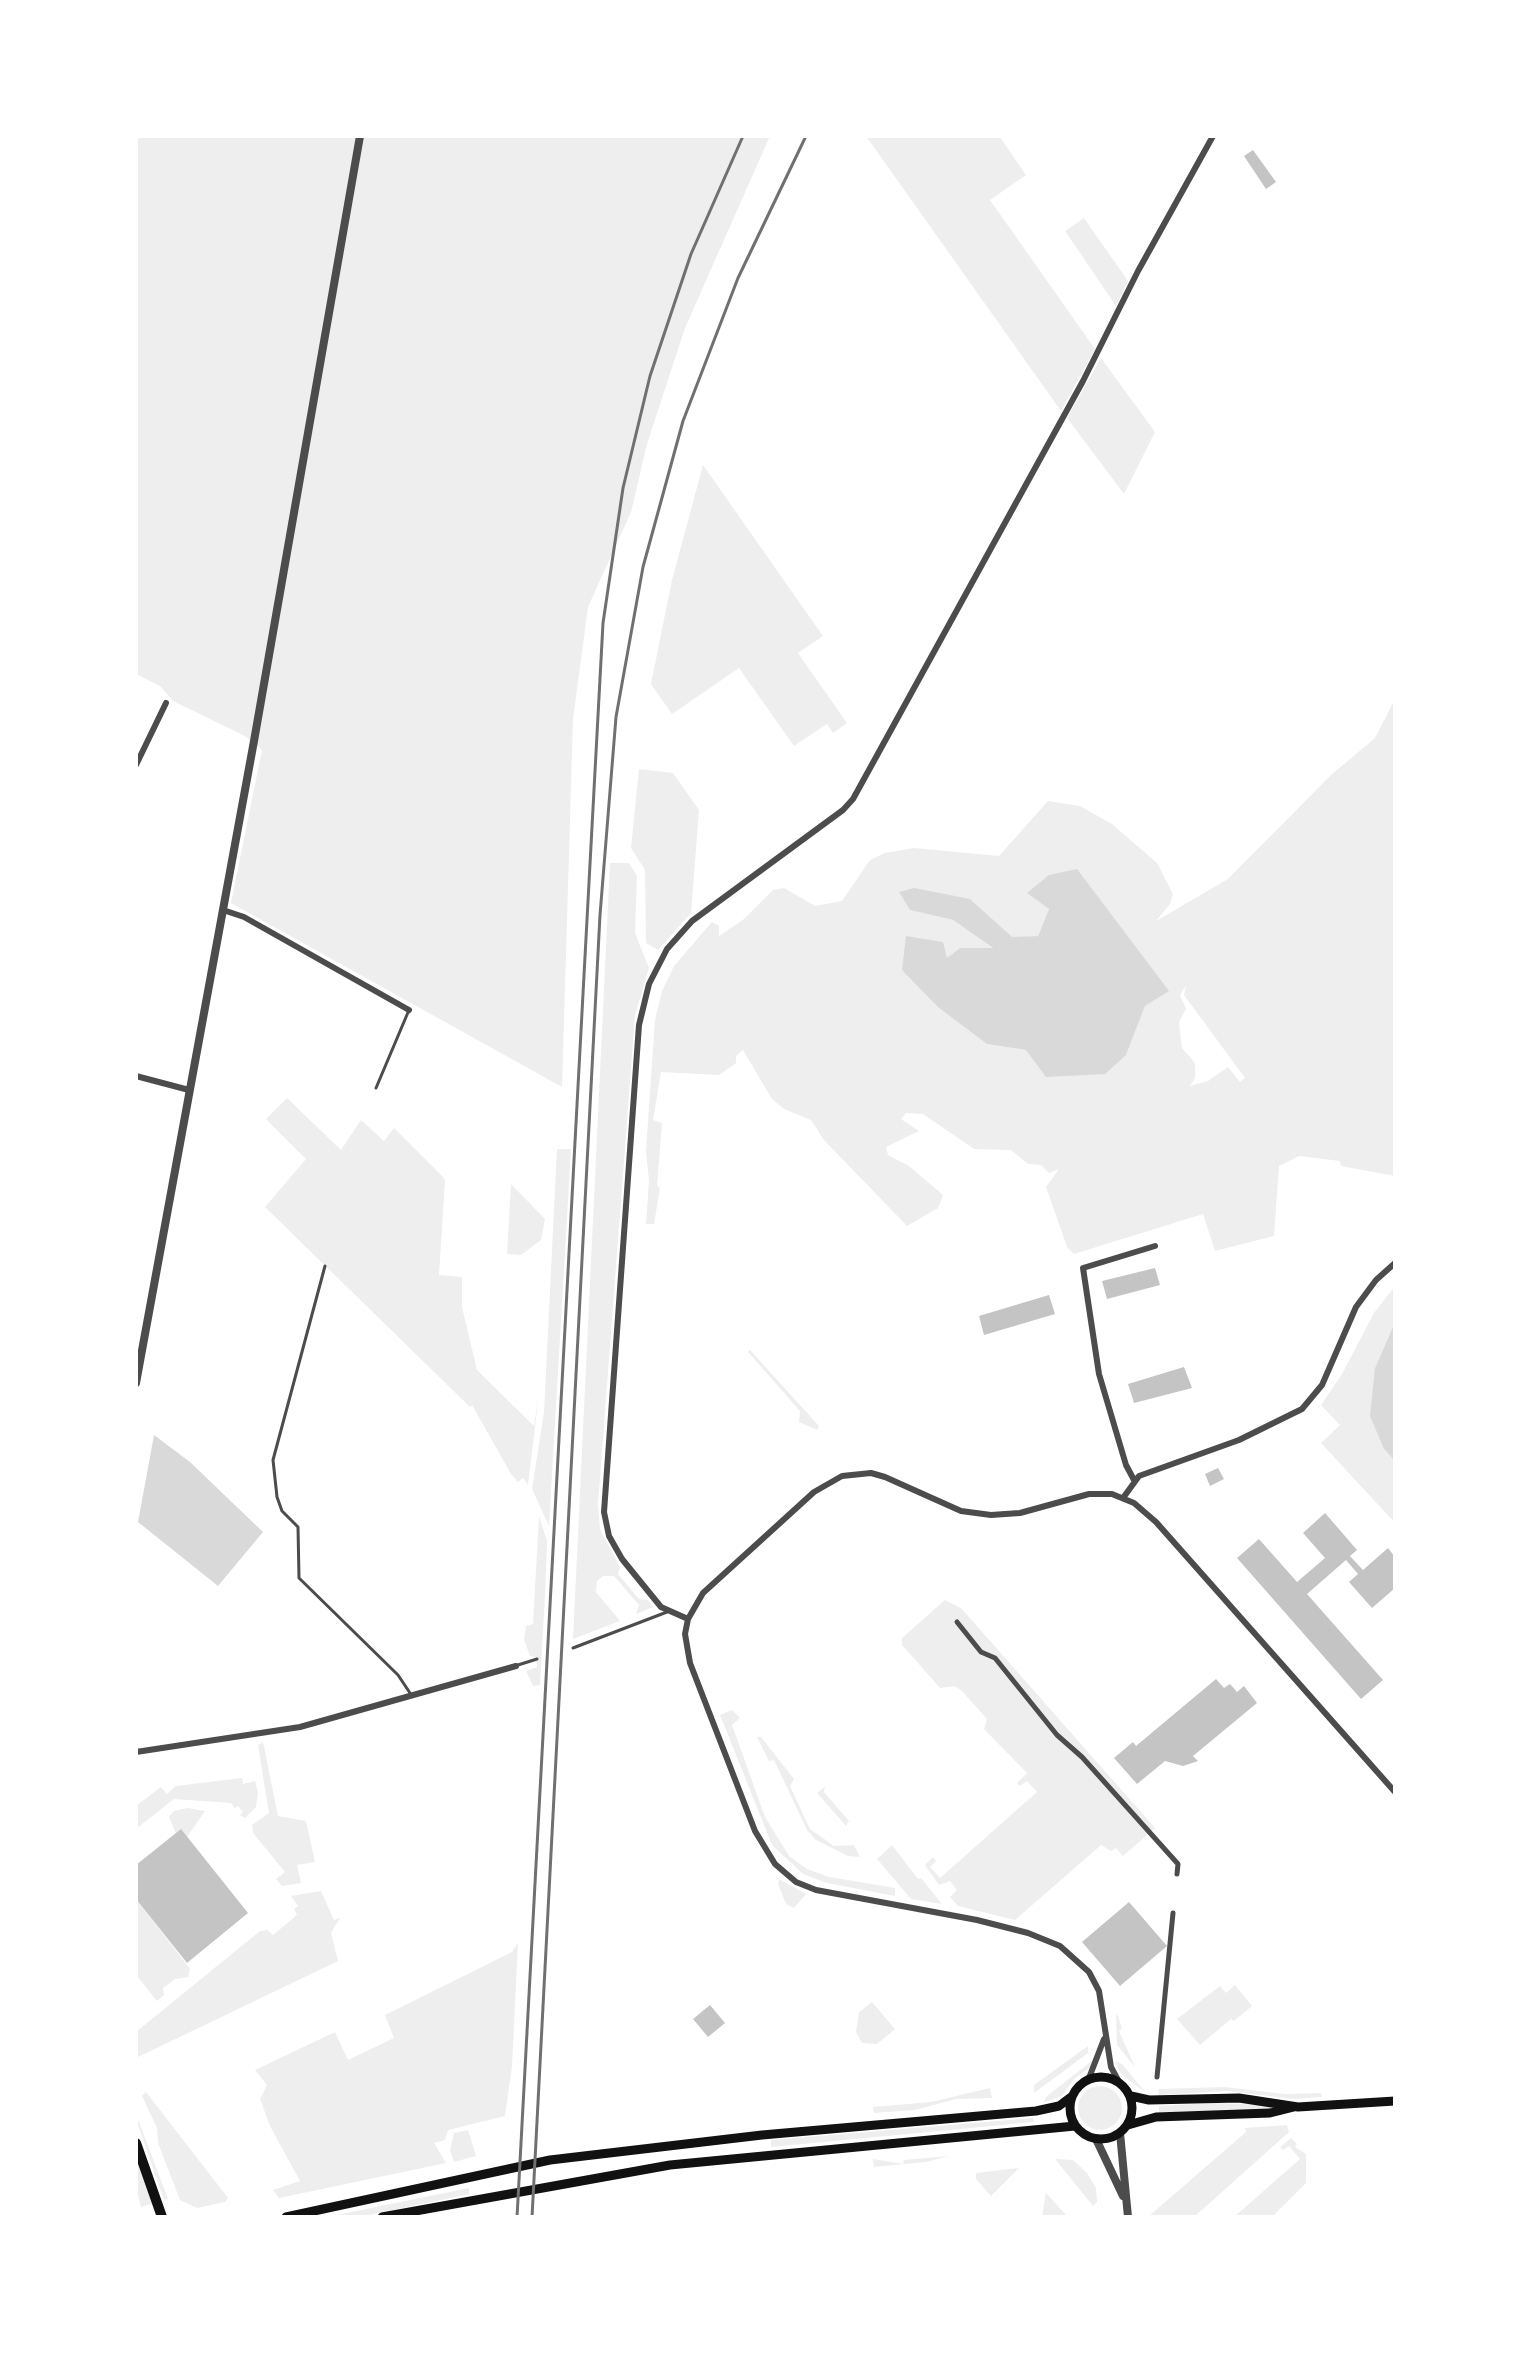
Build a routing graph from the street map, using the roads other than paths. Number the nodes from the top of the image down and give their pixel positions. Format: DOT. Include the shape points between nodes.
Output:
graph roads {
  1 [pos="360,136"];
  2 [pos="1213,136"];
  3 [pos="166,703"];
  4 [pos="136,765"];
  5 [pos="223,910"];
  6 [pos="409,1010"];
  7 [pos="136,1076"];
  8 [pos="376,1088"];
  9 [pos="189,1090"];
  10 [pos="1155,1246"];
  11 [pos="1395,1263"];
  12 [pos="325,1266"];
  13 [pos="136,1383"];
  14 [pos="1134,1480"];
  15 [pos="1123,1498"];
  16 [pos="667,1612"];
  17 [pos="688,1619"];
  18 [pos="957,1622"];
  19 [pos="573,1648"];
  20 [pos="537,1659"];
  21 [pos="516,1666"];
  22 [pos="412,1696"];
  23 [pos="136,1752"];
  24 [pos="1395,1792"];
  25 [pos="1177,1874"];
  26 [pos="1173,1913"];
  27 [pos="1105,2036"];
  28 [pos="1157,2077"];
  29 [pos="1089,2078"];
  30 [pos="1119,2082"];
  31 [pos="1131,2096"];
  32 [pos="1071,2097"];
  33 [pos="1395,2101"];
  34 [pos="1298,2107"];
  35 [pos="1128,2125"];
  36 [pos="1075,2126"];
  37 [pos="1120,2133"];
  38 [pos="1096,2139"];
  39 [pos="136,2143"];
  40 [pos="1125,2200"];
  41 [pos="162,2217"];
  42 [pos="286,2217"];
  43 [pos="382,2217"];
  44 [pos="1128,2217"];
  1 -- 5 [label="street"];
  2 -- 16 [label="street" via="853,799 692,921 667,949 649,984 639,1025 604,1512 617,1552"];
  3 -- 4 [label="street"];
  5 -- 6 [label="street"];
  5 -- 9 [label="street"];
  6 -- 8 [label="lane"];
  7 -- 9 [label="street"];
  9 -- 13 [label="street"];
  10 -- 14 [label="street" via="1083,1268 1099,1374"];
  11 -- 14 [label="street" via="1356,1307 1322,1385 1302,1409 1268,1428"];
  12 -- 22 [label="lane" via="273,1460 277,1497 298,1527 299,1578 398,1675"];
  14 -- 15 [label="street"];
  15 -- 17 [label="street" via="1089,1494 1020,1513 991,1515 961,1511 871,1473 842,1476 814,1492 714,1583"];
  15 -- 24 [label="street" via="1156,1522"];
  16 -- 17 [label="street"];
  16 -- 19 [label="lane"];
  17 -- 27 [label="street" via="690,1663 755,1831 782,1871 816,1890 977,1920 1055,1944 1095,1980"];
  18 -- 25 [label="street" via="1178,1864"];
  20 -- 21 [label="lane"];
  21 -- 22 [label="street"];
  22 -- 23 [label="street" via="300,1727"];
  26 -- 28 [label="street"];
  27 -- 29 [label="street"];
  27 -- 30 [label="street"];
  29 -- 30 [label="main road" via="1105,2076"];
  29 -- 32 [label="main road"];
  30 -- 31 [label="main road"];
  31 -- 34 [label="main road" via="1239,2098"];
  31 -- 35 [label="main road"];
  32 -- 36 [label="main road"];
  32 -- 42 [label="main road" via="1036,2111 550,2160"];
  33 -- 34 [label="main road"];
  34 -- 35 [label="main road" via="1270,2113 1156,2117"];
  35 -- 37 [label="main road"];
  36 -- 38 [label="main road"];
  36 -- 43 [label="main road" via="610,2173"];
  37 -- 38 [label="main road"];
  37 -- 40 [label="street"];
  38 -- 40 [label="street"];
  39 -- 41 [label="main road"];
  40 -- 44 [label="street"];
}
